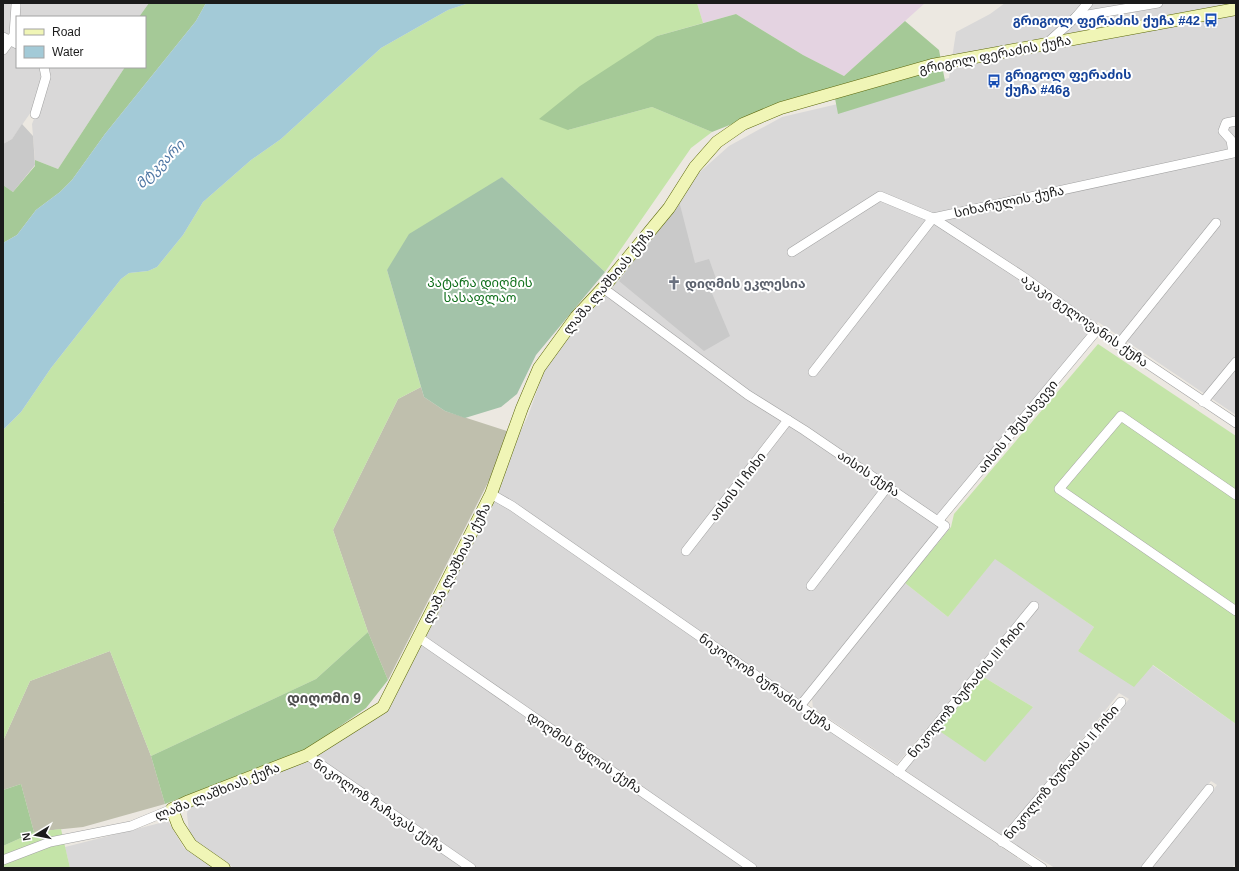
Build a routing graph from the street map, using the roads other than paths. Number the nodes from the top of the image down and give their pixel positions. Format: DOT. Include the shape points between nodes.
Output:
graph roads {
  1 [pos="1088,3"];
  2 [pos="1158,3"];
  3 [pos="16,5"];
  4 [pos="1236,9"];
  5 [pos="1076,17"];
  6 [pos="10,41"];
  7 [pos="1046,44"];
  8 [pos="3,50"];
  9 [pos="44,68"];
  10 [pos="781,108"];
  11 [pos="35,114"];
  12 [pos="1236,121"];
  13 [pos="933,218"];
  14 [pos="1216,223"];
  15 [pos="792,252"];
  16 [pos="603,288"];
  17 [pos="1097,330"];
  18 [pos="1118,345"];
  19 [pos="1236,362"];
  20 [pos="813,372"];
  21 [pos="1204,402"];
  22 [pos="788,420"];
  23 [pos="1236,423"];
  24 [pos="888,486"];
  25 [pos="491,494"];
  26 [pos="1236,494"];
  27 [pos="938,521"];
  28 [pos="686,551"];
  29 [pos="811,586"];
  30 [pos="1034,606"];
  31 [pos="1236,611"];
  32 [pos="418,637"];
  33 [pos="1121,702"];
  34 [pos="800,706"];
  35 [pos="306,755"];
  36 [pos="898,772"];
  37 [pos="1209,789"];
  38 [pos="172,809"];
  39 [pos="1002,842"];
  40 [pos="3,860"];
  41 [pos="224,868"];
  42 [pos="471,868"];
  43 [pos="752,868"];
  44 [pos="1042,868"];
  45 [pos="1146,868"];
  1 -- 5 [label="street"];
  2 -- 5 [label="street"];
  3 -- 6 [label="street" via="14,35"];
  4 -- 7 [label="street, გრიგოლ ფერაძის ქუჩა"];
  5 -- 7 [label="street"];
  6 -- 8 [label="street"];
  7 -- 10 [label="street, გრიგოლ ფერაძის ქუჩა" via="932,64"];
  9 -- 11 [label="street" via="46,77"];
  10 -- 16 [label="street, ლაშა ლაშხიას ქუჩა" via="743,124 717,142 695,167 669,208"];
  12 -- 13 [label="street, სიხარულის ქუჩა" via="1226,123 1223,131 1231,140 1233,153"];
  13 -- 15 [label="street, აკაკი გელოვანის ქუჩა" via="880,196"];
  13 -- 17 [label="street, აკაკი გელოვანის ქუჩა" via="1022,276"];
  13 -- 20 [label="street"];
  14 -- 18 [label="street"];
  16 -- 22 [label="street, აისის ქუჩა" via="748,395"];
  16 -- 25 [label="street, ლაშა ლაშხიას ქუჩა" via="576,317 539,368"];
  17 -- 18 [label="street, აკაკი გელოვანის ქუჩა"];
  17 -- 27 [label="street, აისის I შესახვევი"];
  18 -- 21 [label="street, აკაკი გელოვანის ქუჩა"];
  19 -- 21 [label="street"];
  21 -- 23 [label="street, აკაკი გელოვანის ქუჩა"];
  22 -- 24 [label="street, აისის ქუჩა"];
  22 -- 28 [label="street, აისის II ჩიხი"];
  24 -- 27 [label="street, აისის ქუჩა"];
  24 -- 29 [label="street"];
  25 -- 32 [label="street, ლაშა ლაშხიას ქუჩა"];
  25 -- 34 [label="street, ნიკოლოზ ბურაძის ქუჩა"];
  26 -- 31 [label="street" via="1121,416 1059,489"];
  27 -- 34 [label="street" via="945,526"];
  30 -- 36 [label="street, ნიკოლოზ ბურაძის III ჩიხი"];
  32 -- 35 [label="street, ლაშა ლაშხიას ქუჩა" via="383,707"];
  32 -- 43 [label="street, დიღმის წყლის ქუჩა"];
  33 -- 39 [label="street, ნიკოლოზ ბურაძის II ჩიხი"];
  34 -- 36 [label="street, ნიკოლოზ ბურაძის ქუჩა"];
  35 -- 38 [label="street, ლაშა ლაშხიას ქუჩა"];
  35 -- 42 [label="street, ნიკოლოზ ჩაჩავას ქუჩა"];
  36 -- 39 [label="street, ნიკოლოზ ბურაძის ქუჩა"];
  37 -- 45 [label="street"];
  38 -- 40 [label="street, ლაშა ლაშხიას ქუჩა" via="131,826 50,842"];
  38 -- 41 [label="street" via="178,825 191,845"];
  39 -- 44 [label="street, ნიკოლოზ ბურაძის ქუჩა"];
}
